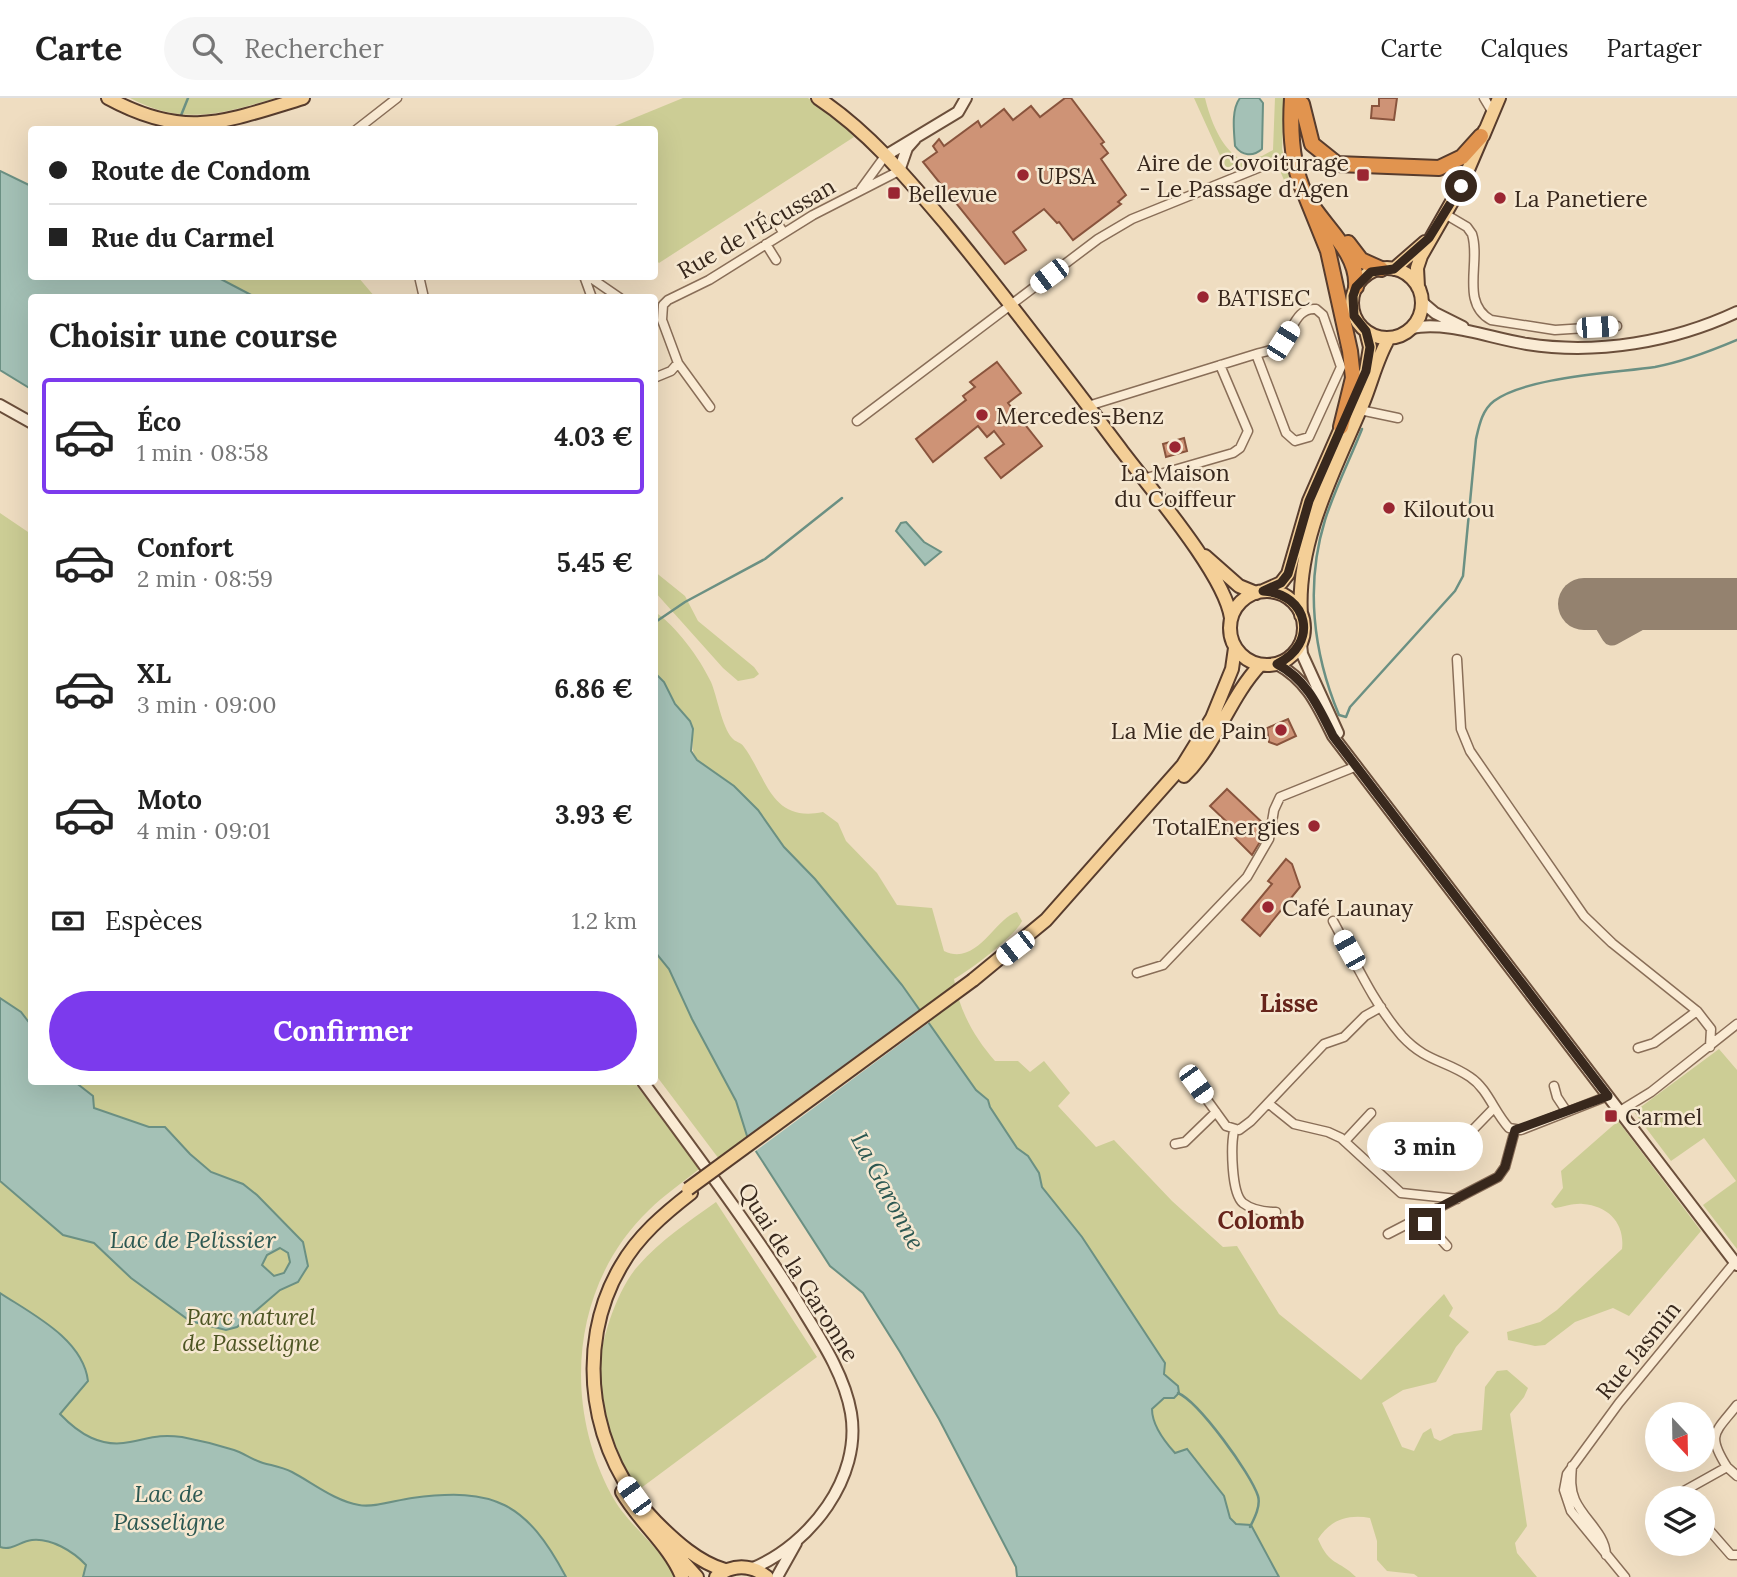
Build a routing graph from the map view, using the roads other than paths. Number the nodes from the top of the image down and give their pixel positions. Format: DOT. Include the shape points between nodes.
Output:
graph roads {
  1 [pos="107,98"];
  2 [pos="303,98"];
  3 [pos="397,98"];
  4 [pos="818,98"];
  5 [pos="966,98"];
  6 [pos="1484,98"];
  7 [pos="1499,98"];
  8 [pos="1299,100"];
  9 [pos="1493,113"];
  10 [pos="361,126"];
  11 [pos="925,131"];
  12 [pos="1482,135"];
  13 [pos="884,156"];
  14 [pos="1268,164"];
  15 [pos="899,170"];
  16 [pos="860,191"];
  17 [pos="1305,194"];
  18 [pos="1445,214"];
  19 [pos="774,218"];
  20 [pos="783,232"];
  21 [pos="1429,238"];
  22 [pos="766,243"];
  23 [pos="776,260"];
  24 [pos="1388,269"];
  25 [pos="592,280"];
  26 [pos="1356,287"];
  27 [pos="1418,287"];
  28 [pos="614,294"];
  29 [pos="1422,302"];
  30 [pos="659,305"];
  31 [pos="1011,305"];
  32 [pos="1737,312"];
  33 [pos="1617,326"];
  34 [pos="1411,328"];
  35 [pos="1366,331"];
  36 [pos="1492,337"];
  37 [pos="1390,338"];
  38 [pos="1256,354"];
  39 [pos="678,363"];
  40 [pos="1220,365"];
  41 [pos="658,376"];
  42 [pos="0,405"];
  43 [pos="1088,406"];
  44 [pos="710,407"];
  45 [pos="1360,410"];
  46 [pos="1398,418"];
  47 [pos="28,421"];
  48 [pos="856,421"];
  49 [pos="1341,427"];
  50 [pos="1143,479"];
  51 [pos="1192,544"];
  52 [pos="1259,592"];
  53 [pos="1301,615"];
  54 [pos="1231,618"];
  55 [pos="1301,643"];
  56 [pos="1235,648"];
  57 [pos="1457,659"];
  58 [pos="1277,664"];
  59 [pos="1260,665"];
  60 [pos="1355,763"];
  61 [pos="1333,921"];
  62 [pos="1137,973"];
  63 [pos="974,982"];
  64 [pos="1381,1007"];
  65 [pos="1697,1011"];
  66 [pos="1737,1024"];
  67 [pos="1710,1047"];
  68 [pos="1639,1048"];
  69 [pos="1189,1075"];
  70 [pos="645,1085"];
  71 [pos="1554,1086"];
  72 [pos="1608,1096"];
  73 [pos="1268,1103"];
  74 [pos="1494,1108"];
  75 [pos="1620,1111"];
  76 [pos="1216,1112"];
  77 [pos="1567,1112"];
  78 [pos="1371,1113"];
  79 [pos="1234,1130"];
  80 [pos="1515,1130"];
  81 [pos="1345,1140"];
  82 [pos="1461,1142"];
  83 [pos="1175,1144"];
  84 [pos="689,1191"];
  85 [pos="1457,1199"];
  86 [pos="1276,1212"];
  87 [pos="1421,1217"];
  88 [pos="1388,1234"];
  89 [pos="1447,1245"];
  90 [pos="1736,1263"];
  91 [pos="1737,1405"];
  92 [pos="1727,1466"];
  93 [pos="1737,1476"];
  94 [pos="618,1484"];
  95 [pos="1693,1486"];
  96 [pos="801,1536"];
  97 [pos="1715,1537"];
  98 [pos="1737,1555"];
  99 [pos="753,1568"];
  100 [pos="721,1574"];
  101 [pos="1620,1576"];
  102 [pos="682,1577"];
  103 [pos="697,1577"];
  104 [pos="767,1577"];
  105 [pos="776,1577"];
  1 -- 2 [label="main road" via="149,117 187,124 213,123"];
  3 -- 10 [label="street"];
  4 -- 13 [label="main road"];
  5 -- 11 [label="street" via="958,112"];
  6 -- 9 [label="street"];
  7 -- 9 [label="main road"];
  8 -- 12 [label="highway" via="1312,144 1338,164 1439,168 1462,158"];
  8 -- 17 [label="highway" via="1293,146"];
  8 -- 24 [label="highway" via="1301,145 1313,193 1361,260"];
  9 -- 12 [label="main road"];
  11 -- 13 [label="street"];
  11 -- 15 [label="street" via="907,148"];
  12 -- 18 [label="main road"];
  13 -- 15 [label="main road"];
  13 -- 16 [label="street, Rue de l'Écussan"];
  14 -- 31 [label="street" via="1119,226"];
  15 -- 16 [label="street, Rue de l'Écussan"];
  15 -- 31 [label="main road"];
  16 -- 20 [label="street, Rue de l'Écussan"];
  17 -- 26 [label="highway" via="1348,256"];
  17 -- 49 [label="highway" via="1328,251 1350,351 1353,378"];
  18 -- 21 [label="main road"];
  18 -- 33 [label="street" via="1472,234 1475,303 1484,316 1555,330"];
  19 -- 20 [label="street"];
  20 -- 22 [label="street, Rue de l'Écussan"];
  21 -- 24 [label="main road"];
  21 -- 27 [label="main road" via="1417,268"];
  22 -- 23 [label="street"];
  22 -- 30 [label="street, Rue de l'Écussan"];
  24 -- 26 [label="main road" via="1362,278"];
  24 -- 27 [label="main road" via="1412,279"];
  25 -- 28 [label="street"];
  26 -- 35 [label="main road" via="1354,316"];
  27 -- 29 [label="main road"];
  29 -- 34 [label="main road"];
  29 -- 36 [label="street" via="1447,320"];
  30 -- 39 [label="street, Rue de l'Écussan"];
  31 -- 43 [label="main road"];
  31 -- 48 [label="street"];
  32 -- 36 [label="street" via="1653,340 1604,348 1551,347"];
  34 -- 36 [label="street" via="1437,326"];
  34 -- 37 [label="main road"];
  35 -- 37 [label="main road"];
  35 -- 49 [label="main road" via="1370,347 1366,371"];
  37 -- 45 [label="main road"];
  38 -- 38 [label="street" via="1279,345 1305,310 1316,309 1323,315 1341,367 1309,437 1295,441 1286,433"];
  38 -- 40 [label="street"];
  39 -- 41 [label="street"];
  39 -- 44 [label="street, Rue de l'Écussan"];
  40 -- 43 [label="street"];
  40 -- 50 [label="street" via="1248,430 1240,448"];
  42 -- 47 [label="street"];
  43 -- 50 [label="main road"];
  45 -- 46 [label="street"];
  45 -- 53 [label="main road" via="1313,529 1300,590"];
  49 -- 52 [label="main road" via="1309,501 1288,574 1281,583"];
  50 -- 51 [label="main road"];
  51 -- 52 [label="main road" via="1239,586"];
  51 -- 54 [label="main road" via="1225,598"];
  52 -- 53 [label="main road" via="1286,597"];
  52 -- 54 [label="main road" via="1236,607"];
  53 -- 55 [label="main road"];
  54 -- 56 [label="main road"];
  55 -- 58 [label="main road"];
  55 -- 60 [label="street" via="1306,663"];
  56 -- 59 [label="main road"];
  56 -- 63 [label="main road" via="1232,669 1212,718 1183,765 1046,920"];
  57 -- 65 [label="street" via="1465,742 1565,891 1594,927"];
  58 -- 59 [label="main road"];
  58 -- 60 [label="street" via="1304,684 1333,736"];
  59 -- 63 [label="main road" via="1241,687 1188,773 1050,922"];
  60 -- 62 [label="street" via="1280,797 1266,847 1247,877 1163,965"];
  60 -- 72 [label="street"];
  61 -- 64 [label="street"];
  63 -- 84 [label="main road, bridge"];
  64 -- 73 [label="street" via="1344,1037 1324,1044"];
  64 -- 74 [label="street" via="1409,1043 1437,1063 1471,1077"];
  65 -- 67 [label="street" via="1710,1029"];
  65 -- 68 [label="street" via="1654,1043"];
  66 -- 67 [label="street"];
  67 -- 75 [label="street"];
  69 -- 76 [label="street"];
  70 -- 96 [label="street, Quai de la Garonne" via="718,1182 806,1315 834,1364 851,1411 852,1448 843,1478"];
  71 -- 77 [label="street"];
  72 -- 75 [label="street"];
  72 -- 77 [label="street"];
  73 -- 79 [label="street" via="1243,1128"];
  73 -- 81 [label="street" via="1294,1124"];
  74 -- 80 [label="street"];
  74 -- 82 [label="street"];
  75 -- 90 [label="street"];
  76 -- 79 [label="street"];
  76 -- 83 [label="street" via="1185,1142"];
  77 -- 80 [label="street"];
  78 -- 81 [label="street"];
  79 -- 86 [label="street" via="1231,1148 1239,1196 1264,1212"];
  80 -- 85 [label="street" via="1502,1172"];
  81 -- 85 [label="street" via="1401,1193"];
  84 -- 94 [label="main road" via="656,1216 628,1247 604,1290 592,1330 589,1391 597,1435"];
  84 -- 100 [label="main road" via="639,1240 613,1280 595,1338 594,1391 613,1461 625,1484 667,1532"];
  85 -- 87 [label="street"];
  87 -- 88 [label="street"];
  87 -- 89 [label="street"];
  90 -- 101 [label="street, Rue Jasmin" via="1573,1463 1565,1481 1565,1499 1571,1511"];
  91 -- 92 [label="street" via="1715,1435 1715,1448"];
  92 -- 93 [label="street"];
  92 -- 95 [label="street"];
  94 -- 102 [label="main road"];
  94 -- 103 [label="main road"];
  96 -- 99 [label="street, Quai de la Garonne"];
  96 -- 105 [label="street, Quai de la Garonne"];
  97 -- 98 [label="street" via="1731,1555"];
  99 -- 100 [label="main road"];
  99 -- 104 [label="main road"];
}
